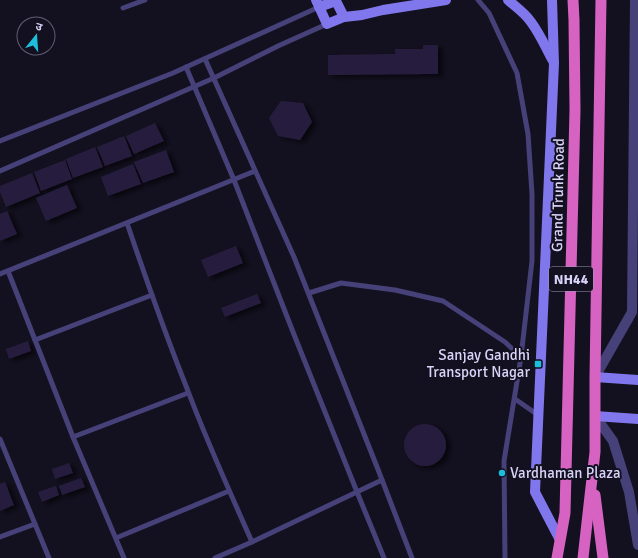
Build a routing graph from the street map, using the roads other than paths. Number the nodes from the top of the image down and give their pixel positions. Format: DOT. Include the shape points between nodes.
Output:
graph roads {
  1 [pos="142,0"];
  2 [pos="336,0"];
  3 [pos="446,0"];
  4 [pos="478,0"];
  5 [pos="508,0"];
  6 [pos="552,0"];
  7 [pos="573,0"];
  8 [pos="601,0"];
  9 [pos="635,0"];
  10 [pos="318,4"];
  11 [pos="123,8"];
  12 [pos="344,17"];
  13 [pos="327,24"];
  14 [pos="205,59"];
  15 [pos="554,63"];
  16 [pos="186,67"];
  17 [pos="214,78"];
  18 [pos="194,87"];
  19 [pos="0,141"];
  20 [pos="0,170"];
  21 [pos="255,171"];
  22 [pos="234,180"];
  23 [pos="126,223"];
  24 [pos="8,271"];
  25 [pos="0,274"];
  26 [pos="309,293"];
  27 [pos="152,295"];
  28 [pos="35,340"];
  29 [pos="521,357"];
  30 [pos="595,378"];
  31 [pos="638,380"];
  32 [pos="188,393"];
  33 [pos="514,399"];
  34 [pos="538,415"];
  35 [pos="595,416"];
  36 [pos="638,419"];
  37 [pos="73,437"];
  38 [pos="0,439"];
  39 [pos="593,475"];
  40 [pos="382,480"];
  41 [pos="229,491"];
  42 [pos="356,492"];
  43 [pos="35,524"];
  44 [pos="0,537"];
  45 [pos="116,538"];
  46 [pos="560,540"];
  47 [pos="252,542"];
  48 [pos="638,545"];
  49 [pos="49,558"];
  50 [pos="124,558"];
  51 [pos="215,558"];
  52 [pos="384,558"];
  53 [pos="412,558"];
  54 [pos="505,558"];
  55 [pos="557,558"];
  56 [pos="583,558"];
  57 [pos="603,558"];
  1 -- 11 [label="lane"];
  2 -- 10 [label="main road"];
  2 -- 12 [label="main road"];
  3 -- 12 [label="main road"];
  4 -- 29 [label="lane" via="488,13 517,73 528,134 532,194 532,261"];
  5 -- 15 [label="main road" via="531,21"];
  6 -- 15 [label="main road"];
  7 -- 46 [label="highway, Grand Trunk Road / NH44" via="575,110 565,513"];
  8 -- 30 [label="highway, NH44"];
  9 -- 30 [label="street" via="632,312"];
  10 -- 13 [label="main road"];
  10 -- 14 [label="lane"];
  12 -- 13 [label="main road"];
  13 -- 17 [label="lane"];
  14 -- 16 [label="lane"];
  14 -- 17 [label="lane"];
  15 -- 34 [label="main road"];
  16 -- 18 [label="lane"];
  16 -- 19 [label="lane"];
  17 -- 18 [label="lane"];
  17 -- 21 [label="lane"];
  18 -- 20 [label="lane"];
  18 -- 22 [label="lane"];
  21 -- 22 [label="lane"];
  21 -- 26 [label="lane"];
  22 -- 23 [label="lane"];
  22 -- 42 [label="lane"];
  23 -- 24 [label="lane"];
  23 -- 27 [label="lane"];
  24 -- 25 [label="lane"];
  24 -- 28 [label="lane"];
  26 -- 29 [label="lane" via="341,283 395,290 443,301 506,342"];
  26 -- 40 [label="lane"];
  27 -- 28 [label="lane"];
  27 -- 32 [label="lane"];
  28 -- 37 [label="lane"];
  29 -- 33 [label="lane"];
  30 -- 31 [label="main road"];
  30 -- 35 [label="highway, NH44"];
  32 -- 37 [label="lane"];
  32 -- 41 [label="lane"];
  33 -- 34 [label="lane"];
  33 -- 54 [label="lane" via="504,461"];
  34 -- 46 [label="main road" via="535,492"];
  35 -- 36 [label="main road"];
  35 -- 39 [label="highway, NH44"];
  35 -- 48 [label="street" via="613,441 629,492"];
  37 -- 45 [label="lane"];
  38 -- 43 [label="lane"];
  39 -- 56 [label="highway, NH44"];
  39 -- 57 [label="highway"];
  40 -- 42 [label="lane"];
  40 -- 53 [label="lane"];
  41 -- 45 [label="lane"];
  41 -- 47 [label="lane"];
  42 -- 47 [label="lane"];
  42 -- 52 [label="lane"];
  43 -- 44 [label="lane"];
  43 -- 49 [label="lane"];
  45 -- 50 [label="lane"];
  46 -- 55 [label="highway, Grand Trunk Road / NH44"];
  47 -- 51 [label="lane"];
}
